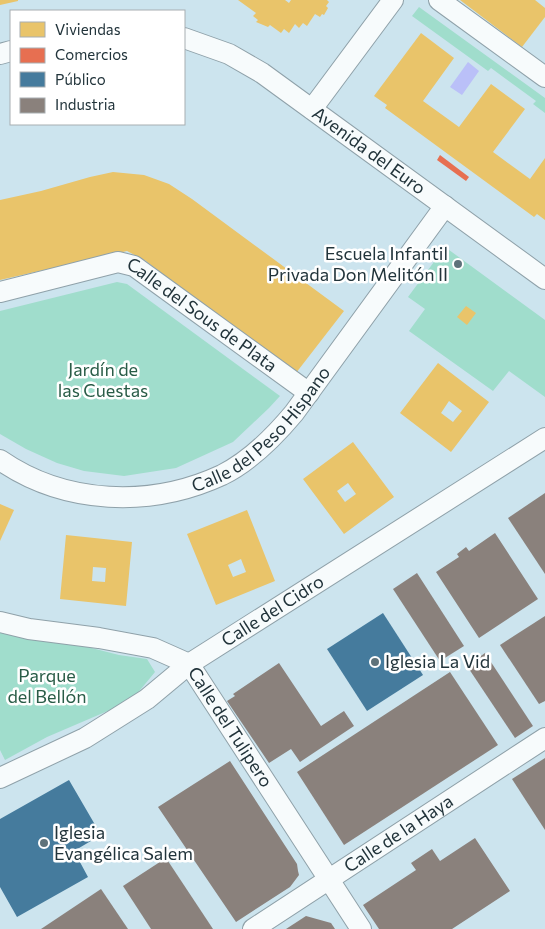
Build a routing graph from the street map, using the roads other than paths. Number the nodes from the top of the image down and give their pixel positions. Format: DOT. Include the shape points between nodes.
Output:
graph roads {
  1 [pos="393,0"];
  2 [pos="439,0"];
  3 [pos="185,38"];
  4 [pos="541,67"];
  5 [pos="312,109"];
  6 [pos="445,206"];
  7 [pos="545,279"];
  8 [pos="0,292"];
  9 [pos="309,393"];
  10 [pos="545,438"];
  11 [pos="0,460"];
  12 [pos="0,622"];
  13 [pos="189,664"];
  14 [pos="545,738"];
  15 [pos="0,778"];
  16 [pos="328,879"];
  17 [pos="253,929"];
  18 [pos="361,929"];
  1 -- 5 [label="street"];
  2 -- 4 [label="street"];
  3 -- 5 [label="street, Avenida del Euro" via="229,54"];
  5 -- 6 [label="street, Avenida del Euro"];
  6 -- 7 [label="street, Avenida del Euro"];
  6 -- 9 [label="street, Calle del Peso Hispano"];
  8 -- 9 [label="street, Calle del Sous de Plata" via="118,262 126,263"];
  9 -- 11 [label="street, Calle del Peso Hispano" via="281,429 250,457 223,474 176,491 123,498 79,494 40,482"];
  10 -- 13 [label="street, Calle del Cidro"];
  12 -- 13 [label="street, Calle del Tulipero" via="153,648"];
  13 -- 15 [label="street, Calle del Cidro" via="147,699 85,738"];
  13 -- 16 [label="street, Calle del Tulipero"];
  14 -- 16 [label="street, Calle de la Haya"];
  16 -- 17 [label="street, Calle de la Haya"];
  16 -- 18 [label="street, Calle del Tulipero"];
}
